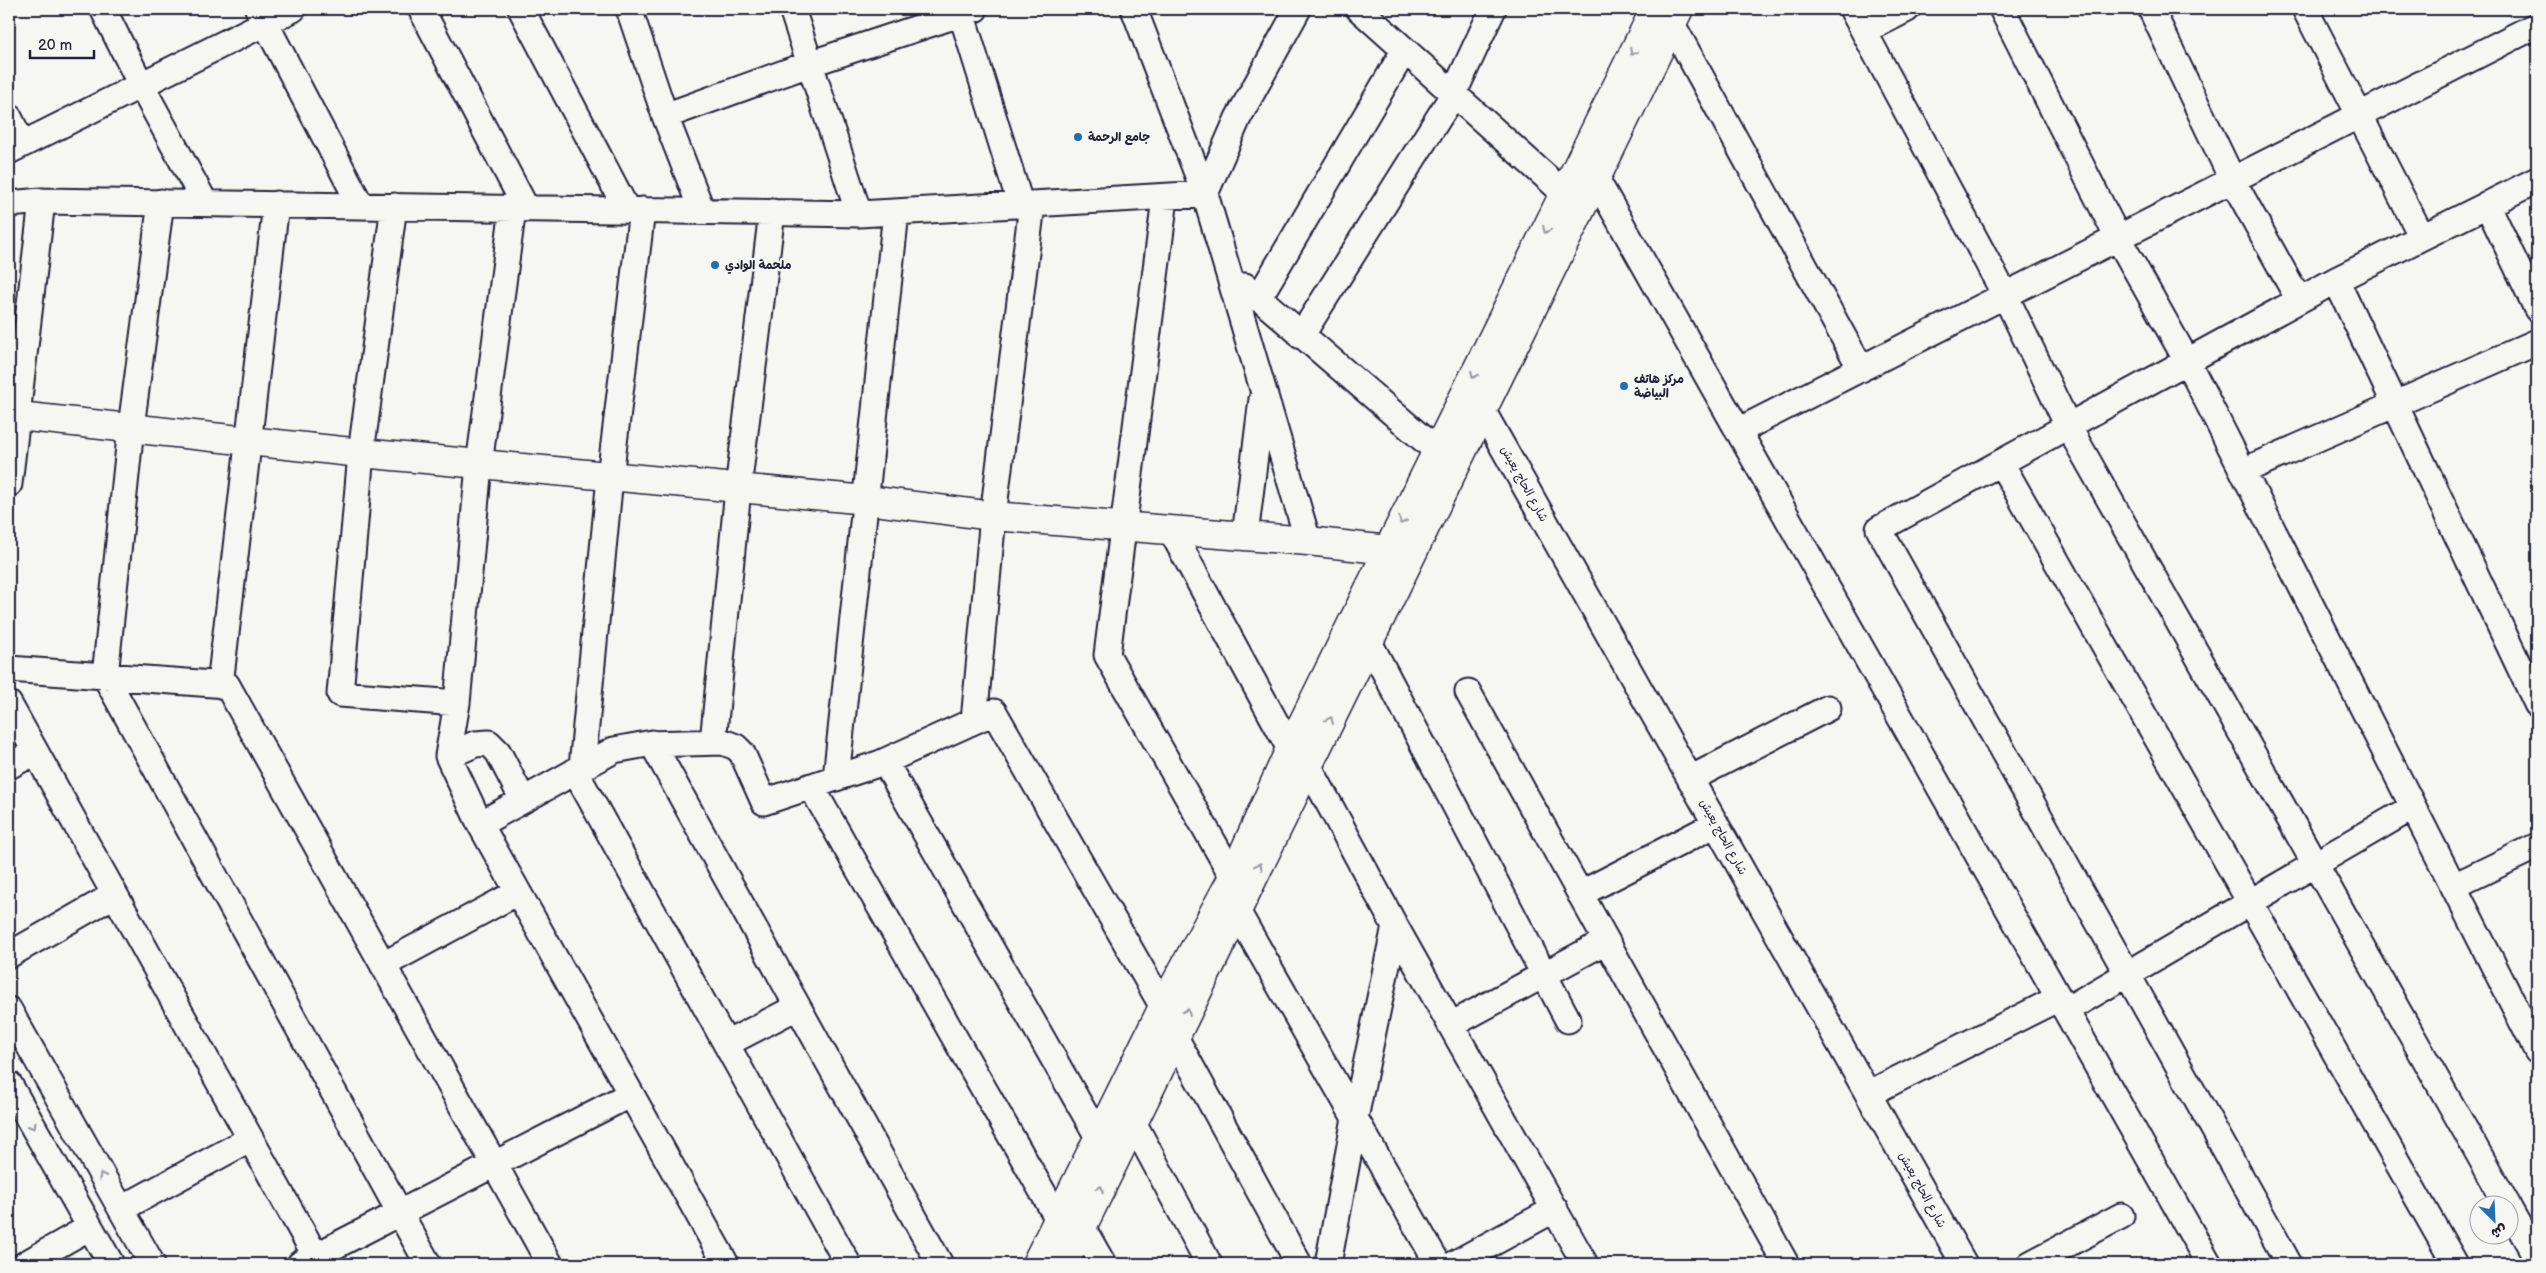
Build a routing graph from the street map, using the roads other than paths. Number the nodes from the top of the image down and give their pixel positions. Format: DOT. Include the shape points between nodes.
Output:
graph roads {
  1 [pos="103,9"];
  2 [pos="293,9"];
  3 [pos="421,9"];
  4 [pos="521,9"];
  5 [pos="629,9"];
  6 [pos="792,9"];
  7 [pos="1298,9"];
  8 [pos="1359,9"];
  9 [pos="1493,9"];
  10 [pos="1852,9"];
  11 [pos="1907,9"];
  12 [pos="2002,9"];
  13 [pos="2151,9"];
  14 [pos="2305,9"];
  15 [pos="966,10"];
  16 [pos="1669,14"];
  17 [pos="1143,15"];
  18 [pos="261,16"];
  19 [pos="2537,25"];
  20 [pos="1864,32"];
  21 [pos="1404,51"];
  22 [pos="810,64"];
  23 [pos="141,85"];
  24 [pos="1453,95"];
  25 [pos="665,116"];
  26 [pos="9,117"];
  27 [pos="2360,117"];
  28 [pos="15,148"];
  29 [pos="1596,179"];
  30 [pos="2537,180"];
  31 [pos="2233,181"];
  32 [pos="1564,193"];
  33 [pos="1205,194"];
  34 [pos="1165,198"];
  35 [pos="42,201"];
  36 [pos="161,202"];
  37 [pos="205,203"];
  38 [pos="9,204"];
  39 [pos="276,204"];
  40 [pos="2487,204"];
  41 [pos="361,206"];
  42 [pos="394,206"];
  43 [pos="1026,206"];
  44 [pos="520,208"];
  45 [pos="634,210"];
  46 [pos="702,211"];
  47 [pos="772,212"];
  48 [pos="896,212"];
  49 [pos="859,214"];
  50 [pos="2422,237"];
  51 [pos="2118,238"];
  52 [pos="1228,269"];
  53 [pos="2336,280"];
  54 [pos="2005,295"];
  55 [pos="1258,299"];
  56 [pos="2298,300"];
  57 [pos="2537,309"];
  58 [pos="1301,336"];
  59 [pos="2537,342"];
  60 [pos="2187,361"];
  61 [pos="1861,369"];
  62 [pos="1263,389"];
  63 [pos="2396,404"];
  64 [pos="1482,410"];
  65 [pos="12,416"];
  66 [pos="2068,426"];
  67 [pos="131,427"];
  68 [pos="1738,431"];
  69 [pos="250,440"];
  70 [pos="1437,451"];
  71 [pos="361,453"];
  72 [pos="2001,463"];
  73 [pos="479,465"];
  74 [pos="2243,471"];
  75 [pos="610,477"];
  76 [pos="9,484"];
  77 [pos="738,489"];
  78 [pos="867,500"];
  79 [pos="993,516"];
  80 [pos="1124,526"];
  81 [pos="1171,530"];
  82 [pos="1245,536"];
  83 [pos="1308,541"];
  84 [pos="1388,550"];
  85 [pos="1369,642"];
  86 [pos="9,669"];
  87 [pos="105,676"];
  88 [pos="220,685"];
  89 [pos="1468,692"];
  90 [pos="456,703"];
  91 [pos="9,704"];
  92 [pos="2537,704"];
  93 [pos="1828,708"];
  94 [pos="974,721"];
  95 [pos="713,742"];
  96 [pos="652,743"];
  97 [pos="35,752"];
  98 [pos="448,756"];
  99 [pos="1299,757"];
  100 [pos="885,762"];
  101 [pos="9,766"];
  102 [pos="579,769"];
  103 [pos="836,778"];
  104 [pos="1690,779"];
  105 [pos="811,786"];
  106 [pos="523,800"];
  107 [pos="2413,807"];
  108 [pos="480,824"];
  109 [pos="1716,824"];
  110 [pos="2537,846"];
  111 [pos="2315,865"];
  112 [pos="1233,877"];
  113 [pos="2454,886"];
  114 [pos="518,892"];
  115 [pos="1580,894"];
  116 [pos="114,895"];
  117 [pos="2250,903"];
  118 [pos="1236,911"];
  119 [pos="1395,926"];
  120 [pos="1606,941"];
  121 [pos="9,955"];
  122 [pos="383,965"];
  123 [pos="2127,974"];
  124 [pos="1544,975"];
  125 [pos="2062,1004"];
  126 [pos="797,1007"];
  127 [pos="1163,1007"];
  128 [pos="9,1010"];
  129 [pos="1568,1020"];
  130 [pos="1451,1025"];
  131 [pos="1175,1037"];
  132 [pos="726,1044"];
  133 [pos="2537,1051"];
  134 [pos="9,1084"];
  135 [pos="631,1094"];
  136 [pos="1868,1094"];
  137 [pos="1355,1118"];
  138 [pos="1133,1122"];
  139 [pos="1098,1137"];
  140 [pos="250,1139"];
  141 [pos="495,1165"];
  142 [pos="2502,1196"];
  143 [pos="121,1209"];
  144 [pos="1555,1209"];
  145 [pos="400,1213"];
  146 [pos="2120,1216"];
  147 [pos="1070,1223"];
  148 [pos="2518,1224"];
  149 [pos="90,1227"];
  150 [pos="2537,1258"];
  151 [pos="311,1262"];
  152 [pos="25,1264"];
  153 [pos="111,1264"];
  154 [pos="152,1264"];
  155 [pos="428,1264"];
  156 [pos="550,1264"];
  157 [pos="726,1264"];
  158 [pos="848,1264"];
  159 [pos="940,1264"];
  160 [pos="1036,1264"];
  161 [pos="1064,1264"];
  162 [pos="1103,1264"];
  163 [pos="1209,1264"];
  164 [pos="1299,1264"];
  165 [pos="1328,1264"];
  166 [pos="1438,1264"];
  167 [pos="1454,1264"];
  168 [pos="1585,1264"];
  169 [pos="1786,1264"];
  170 [pos="1964,1264"];
  171 [pos="2030,1264"];
  172 [pos="2209,1264"];
  173 [pos="2289,1264"];
  174 [pos="2455,1264"];
  1 -- 23 [label="street"];
  2 -- 18 [label="street"];
  3 -- 44 [label="street"];
  4 -- 45 [label="street"];
  5 -- 25 [label="street"];
  6 -- 22 [label="street"];
  7 -- 33 [label="street" via="1238,118"];
  8 -- 21 [label="street"];
  9 -- 24 [label="street"];
  10 -- 20 [label="street"];
  11 -- 20 [label="street"];
  12 -- 51 [label="street"];
  13 -- 31 [label="street"];
  14 -- 27 [label="street"];
  15 -- 22 [label="street"];
  15 -- 43 [label="street"];
  16 -- 29 [label="main road"];
  16 -- 32 [label="main road, one-way"];
  16 -- 61 [label="street"];
  17 -- 33 [label="street"];
  18 -- 23 [label="street"];
  18 -- 41 [label="street"];
  19 -- 27 [label="street"];
  20 -- 54 [label="street"];
  21 -- 24 [label="street"];
  21 -- 55 [label="street"];
  22 -- 25 [label="street"];
  22 -- 49 [label="street"];
  23 -- 28 [label="street"];
  23 -- 37 [label="street"];
  24 -- 32 [label="street"];
  24 -- 58 [label="street"];
  25 -- 46 [label="street"];
  26 -- 28 [label="street"];
  27 -- 31 [label="street"];
  27 -- 50 [label="street"];
  29 -- 64 [label="main road"];
  29 -- 68 [label="street"];
  30 -- 40 [label="street"];
  31 -- 51 [label="street"];
  31 -- 56 [label="street"];
  32 -- 70 [label="main road, one-way"];
  33 -- 34 [label="street"];
  33 -- 52 [label="street"];
  34 -- 43 [label="street"];
  34 -- 80 [label="street"];
  35 -- 36 [label="street"];
  35 -- 38 [label="street"];
  35 -- 65 [label="street"];
  36 -- 37 [label="street"];
  36 -- 67 [label="street"];
  37 -- 39 [label="street"];
  39 -- 41 [label="street"];
  39 -- 69 [label="street"];
  40 -- 50 [label="street"];
  40 -- 57 [label="street"];
  41 -- 42 [label="street"];
  42 -- 44 [label="street"];
  42 -- 71 [label="street"];
  43 -- 48 [label="street"];
  43 -- 79 [label="street"];
  44 -- 45 [label="street"];
  44 -- 73 [label="street"];
  45 -- 46 [label="street"];
  45 -- 75 [label="street"];
  46 -- 47 [label="street"];
  47 -- 49 [label="street"];
  47 -- 77 [label="street"];
  48 -- 49 [label="street"];
  48 -- 78 [label="street"];
  50 -- 53 [label="street"];
  51 -- 54 [label="street"];
  51 -- 60 [label="street"];
  52 -- 55 [label="street"];
  52 -- 62 [label="street"];
  53 -- 56 [label="street"];
  53 -- 63 [label="street"];
  54 -- 61 [label="street"];
  54 -- 66 [label="street"];
  55 -- 58 [label="street"];
  56 -- 60 [label="street"];
  58 -- 70 [label="street"];
  59 -- 63 [label="street"];
  60 -- 66 [label="street"];
  60 -- 74 [label="street"];
  61 -- 68 [label="street"];
  62 -- 82 [label="street"];
  62 -- 83 [label="street"];
  63 -- 74 [label="street"];
  63 -- 92 [label="street"];
  64 -- 85 [label="main road"];
  64 -- 104 [label="street, شارع الحاج يعيش"];
  65 -- 67 [label="main road"];
  65 -- 76 [label="street"];
  66 -- 72 [label="street"];
  66 -- 111 [label="street"];
  67 -- 69 [label="main road"];
  67 -- 87 [label="street"];
  68 -- 125 [label="street"];
  69 -- 71 [label="main road"];
  69 -- 88 [label="street"];
  70 -- 84 [label="main road, one-way"];
  71 -- 73 [label="main road"];
  71 -- 90 [label="street" via="340,694"];
  72 -- 117 [label="street"];
  72 -- 123 [label="street" via="1879,530"];
  73 -- 75 [label="main road"];
  73 -- 90 [label="street"];
  74 -- 107 [label="street"];
  75 -- 77 [label="main road"];
  75 -- 102 [label="street"];
  77 -- 78 [label="main road"];
  77 -- 95 [label="street"];
  78 -- 79 [label="main road"];
  78 -- 103 [label="street"];
  79 -- 80 [label="main road"];
  79 -- 94 [label="street"];
  80 -- 81 [label="main road"];
  80 -- 112 [label="street" via="1107,655"];
  81 -- 82 [label="main road"];
  81 -- 99 [label="street"];
  82 -- 83 [label="main road"];
  83 -- 84 [label="main road"];
  84 -- 99 [label="main road"];
  99 -- 85 [label="main road, one-way"];
  85 -- 124 [label="street"];
  86 -- 87 [label="street"];
  87 -- 88 [label="street"];
  87 -- 145 [label="street"];
  88 -- 122 [label="street" via="227,685"];
  89 -- 115 [label="street"];
  90 -- 98 [label="street"];
  91 -- 97 [label="street"];
  93 -- 104 [label="street"];
  94 -- 100 [label="street"];
  94 -- 127 [label="street" via="994,712"];
  95 -- 96 [label="street"];
  95 -- 105 [label="street" via="723,742 742,753 764,802"];
  96 -- 102 [label="street" via="614,750"];
  96 -- 126 [label="street"];
  97 -- 101 [label="street"];
  97 -- 116 [label="street"];
  98 -- 106 [label="street" via="475,744 489,743 498,752"];
  98 -- 108 [label="street"];
  99 -- 112 [label="main road"];
  118 -- 99 [label="main road, one-way"];
  99 -- 119 [label="street"];
  100 -- 103 [label="street"];
  100 -- 139 [label="street"];
  102 -- 106 [label="street"];
  102 -- 132 [label="street"];
  103 -- 105 [label="street"];
  104 -- 109 [label="street, شارع الحاج يعيش"];
  105 -- 147 [label="street"];
  106 -- 108 [label="street"];
  107 -- 111 [label="street"];
  107 -- 113 [label="street"];
  108 -- 114 [label="street"];
  109 -- 115 [label="street"];
  109 -- 136 [label="street, شارع الحاج يعيش"];
  110 -- 113 [label="street"];
  111 -- 117 [label="street"];
  111 -- 142 [label="street"];
  112 -- 127 [label="main road"];
  113 -- 133 [label="street"];
  114 -- 122 [label="street"];
  114 -- 135 [label="street"];
  115 -- 120 [label="street"];
  116 -- 121 [label="street"];
  116 -- 140 [label="street"];
  117 -- 123 [label="street"];
  117 -- 174 [label="street"];
  131 -- 118 [label="main road, one-way"];
  118 -- 137 [label="street"];
  119 -- 130 [label="street"];
  119 -- 137 [label="street"];
  120 -- 124 [label="street"];
  120 -- 169 [label="street"];
  122 -- 141 [label="street"];
  123 -- 125 [label="street"];
  123 -- 173 [label="street"];
  124 -- 129 [label="street"];
  124 -- 130 [label="street"];
  125 -- 136 [label="street"];
  125 -- 172 [label="street"];
  126 -- 132 [label="street"];
  126 -- 159 [label="street"];
  127 -- 139 [label="main road"];
  143 -- 128 [label="street, one-way"];
  130 -- 144 [label="street"];
  131 -- 138 [label="main road"];
  131 -- 164 [label="street"];
  132 -- 158 [label="street"];
  134 -- 149 [label="street, one-way"];
  135 -- 141 [label="street"];
  135 -- 157 [label="street"];
  136 -- 170 [label="street, شارع الحاج يعيش"];
  137 -- 165 [label="street"];
  137 -- 166 [label="street"];
  147 -- 138 [label="main road, one-way"];
  138 -- 163 [label="street"];
  139 -- 147 [label="main road"];
  140 -- 143 [label="street"];
  140 -- 151 [label="street"];
  141 -- 145 [label="street"];
  141 -- 156 [label="street"];
  143 -- 154 [label="street"];
  144 -- 167 [label="street"];
  144 -- 168 [label="street"];
  145 -- 151 [label="street"];
  145 -- 155 [label="street"];
  146 -- 171 [label="street"];
  147 -- 160 [label="main road"];
  147 -- 161 [label="main road"];
  147 -- 162 [label="street"];
  148 -- 150 [label="street"];
  149 -- 152 [label="street"];
  149 -- 153 [label="street"];
}
